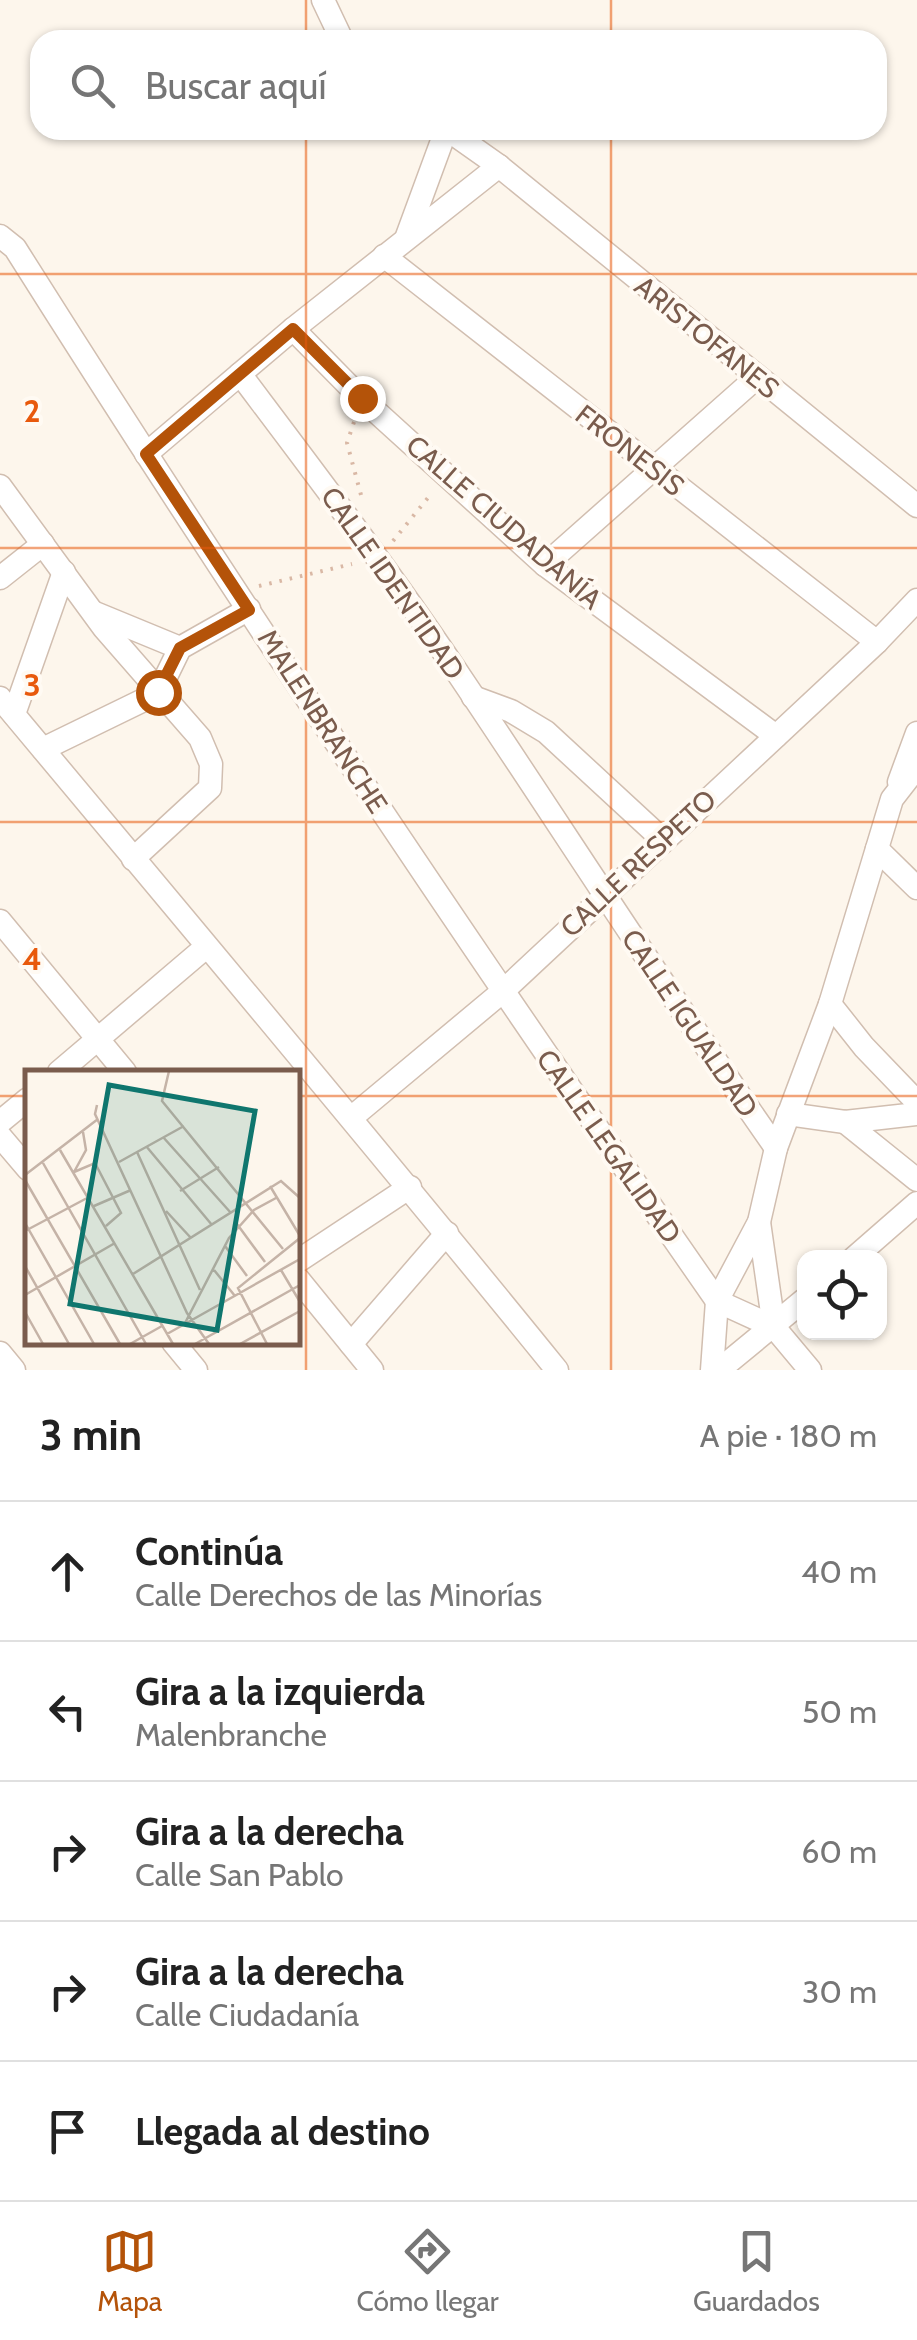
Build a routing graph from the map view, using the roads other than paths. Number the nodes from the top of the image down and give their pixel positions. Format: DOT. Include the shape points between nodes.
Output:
graph roads {
  1 [pos="323,0"];
  2 [pos="337,30"];
  3 [pos="443,140"];
  4 [pos="461,140"];
  5 [pos="499,166"];
  6 [pos="405,240"];
  7 [pos="8,242"];
  8 [pos="384,256"];
  9 [pos="293,329"];
  10 [pos="240,374"];
  11 [pos="756,378"];
  12 [pos="146,454"];
  13 [pos="654,468"];
  14 [pos="0,486"];
  15 [pos="917,506"];
  16 [pos="42,544"];
  17 [pos="545,565"];
  18 [pos="64,572"];
  19 [pos="0,578"];
  20 [pos="917,600"];
  21 [pos="249,610"];
  22 [pos="93,612"];
  23 [pos="877,642"];
  24 [pos="180,648"];
  25 [pos="158,692"];
  26 [pos="473,697"];
  27 [pos="7,706"];
  28 [pos="917,734"];
  29 [pos="776,736"];
  30 [pos="43,750"];
  31 [pos="917,767"];
  32 [pos="892,799"];
  33 [pos="662,840"];
  34 [pos="877,849"];
  35 [pos="133,859"];
  36 [pos="917,888"];
  37 [pos="603,896"];
  38 [pos="0,921"];
  39 [pos="206,947"];
  40 [pos="502,992"];
  41 [pos="830,1004"];
  42 [pos="98,1040"];
  43 [pos="61,1070"];
  44 [pos="124,1070"];
  45 [pos="25,1101"];
  46 [pos="917,1102"];
  47 [pos="788,1114"];
  48 [pos="917,1114"];
  49 [pos="351,1118"];
  50 [pos="0,1122"];
  51 [pos="845,1122"];
  52 [pos="0,1136"];
  53 [pos="776,1148"];
  54 [pos="25,1165"];
  55 [pos="917,1180"];
  56 [pos="410,1187"];
  57 [pos="917,1203"];
  58 [pos="759,1222"];
  59 [pos="447,1234"];
  60 [pos="863,1250"];
  61 [pos="300,1260"];
  62 [pos="300,1282"];
  63 [pos="716,1301"];
  64 [pos="797,1306"];
  65 [pos="774,1327"];
  66 [pos="352,1344"];
  67 [pos="175,1345"];
  68 [pos="0,1354"];
  69 [pos="14,1370"];
  70 [pos="196,1370"];
  71 [pos="372,1370"];
  72 [pos="558,1370"];
  73 [pos="716,1370"];
  74 [pos="810,1370"];
  1 -- 2 [label="street"];
  3 -- 6 [label="street"];
  4 -- 5 [label="street, ARISTOFANES"];
  5 -- 6 [label="street"];
  5 -- 11 [label="street, ARISTOFANES"];
  6 -- 8 [label="street"];
  7 -- 12 [label="street, MALENBRANCHE"];
  8 -- 9 [label="street"];
  8 -- 13 [label="street, FRONESIS"];
  9 -- 10 [label="street"];
  9 -- 17 [label="street, CALLE CIUDADANÍA"];
  10 -- 12 [label="street"];
  10 -- 26 [label="street, CALLE IDENTIDAD"];
  11 -- 13 [label="street"];
  11 -- 15 [label="street, ARISTOFANES"];
  12 -- 21 [label="street, MALENBRANCHE"];
  13 -- 17 [label="street"];
  13 -- 23 [label="street, FRONESIS"];
  14 -- 16 [label="street"];
  16 -- 18 [label="street"];
  16 -- 19 [label="street"];
  17 -- 29 [label="street, CALLE CIUDADANÍA"];
  18 -- 22 [label="street"];
  18 -- 27 [label="street"];
  20 -- 23 [label="street, CALLE RESPETO"];
  21 -- 24 [label="street"];
  21 -- 40 [label="street, MALENBRANCHE"];
  22 -- 24 [label="street"];
  22 -- 25 [label="street"];
  23 -- 29 [label="street, CALLE RESPETO"];
  24 -- 25 [label="street"];
  25 -- 30 [label="street"];
  25 -- 35 [label="street" via="200,738 211,764 210,788"];
  26 -- 33 [label="street, CALLE IDENTIDAD" via="546,732"];
  26 -- 37 [label="street, CALLE IGUALDAD"];
  27 -- 30 [label="street"];
  28 -- 32 [label="street"];
  29 -- 33 [label="street, CALLE RESPETO"];
  30 -- 35 [label="street"];
  31 -- 32 [label="street"];
  32 -- 34 [label="street"];
  33 -- 37 [label="street, CALLE RESPETO"];
  34 -- 36 [label="street"];
  34 -- 41 [label="street"];
  35 -- 39 [label="street"];
  37 -- 40 [label="street, CALLE RESPETO"];
  37 -- 53 [label="street, CALLE IGUALDAD"];
  38 -- 42 [label="street"];
  39 -- 42 [label="street"];
  39 -- 49 [label="street"];
  40 -- 49 [label="street, CALLE RESPETO"];
  40 -- 63 [label="street, CALLE LEGALIDAD"];
  41 -- 46 [label="street"];
  41 -- 47 [label="street"];
  42 -- 43 [label="street"];
  42 -- 44 [label="street"];
  45 -- 50 [label="street"];
  47 -- 51 [label="street"];
  47 -- 53 [label="street"];
  48 -- 51 [label="street"];
  49 -- 56 [label="street"];
  51 -- 55 [label="street"];
  52 -- 54 [label="street"];
  53 -- 58 [label="street"];
  56 -- 59 [label="street"];
  56 -- 61 [label="street"];
  57 -- 60 [label="street"];
  58 -- 63 [label="street"];
  58 -- 65 [label="street"];
  59 -- 66 [label="street"];
  59 -- 72 [label="street"];
  62 -- 66 [label="street"];
  63 -- 65 [label="street"];
  63 -- 73 [label="street"];
  64 -- 65 [label="street"];
  65 -- 73 [label="street"];
  65 -- 74 [label="street"];
  66 -- 71 [label="street"];
  67 -- 70 [label="street"];
  68 -- 69 [label="street"];
}
